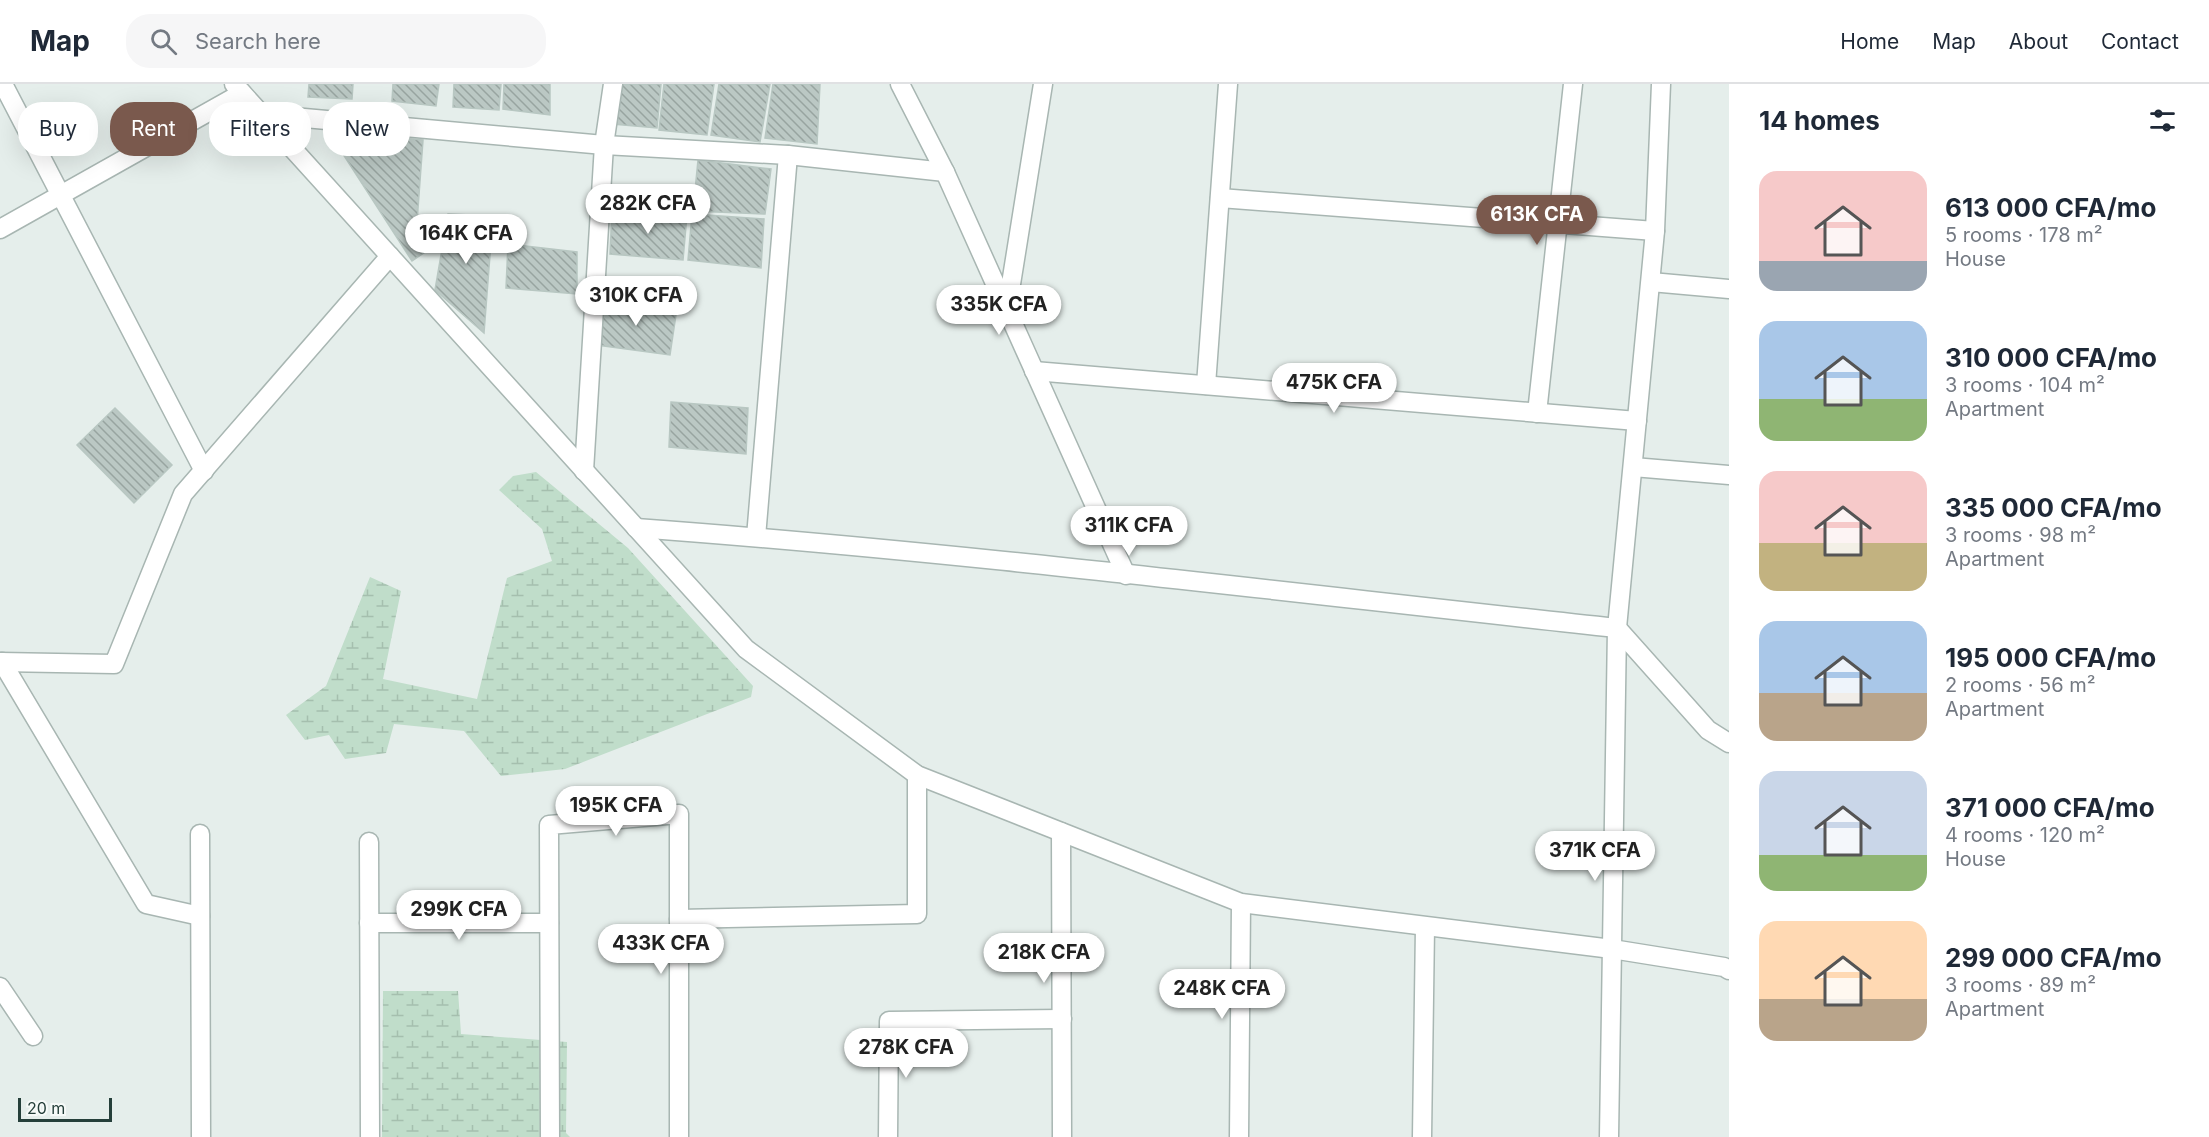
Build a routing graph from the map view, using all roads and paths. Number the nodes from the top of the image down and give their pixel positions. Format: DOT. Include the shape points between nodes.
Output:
graph roads {
  1 [pos="3,84"];
  2 [pos="613,84"];
  3 [pos="900,84"];
  4 [pos="1043,84"];
  5 [pos="1228,84"];
  6 [pos="1573,84"];
  7 [pos="1661,84"];
  8 [pos="238,89"];
  9 [pos="249,102"];
  10 [pos="311,119"];
  11 [pos="604,145"];
  12 [pos="788,155"];
  13 [pos="298,156"];
  14 [pos="945,172"];
  15 [pos="62,196"];
  16 [pos="1220,198"];
  17 [pos="1557,224"];
  18 [pos="0,229"];
  19 [pos="1655,231"];
  20 [pos="390,256"];
  21 [pos="1651,282"];
  22 [pos="1729,289"];
  23 [pos="1007,309"];
  24 [pos="1034,371"];
  25 [pos="1206,386"];
  26 [pos="1537,413"];
  27 [pos="1637,421"];
  28 [pos="1633,467"];
  29 [pos="204,471"];
  30 [pos="584,471"];
  31 [pos="1729,476"];
  32 [pos="636,528"];
  33 [pos="756,537"];
  34 [pos="1126,575"];
  35 [pos="1617,628"];
  36 [pos="1,662"];
  37 [pos="1729,743"];
  38 [pos="917,775"];
  39 [pos="1061,832"];
  40 [pos="200,834"];
  41 [pos="369,842"];
  42 [pos="1241,903"];
  43 [pos="200,916"];
  44 [pos="679,919"];
  45 [pos="369,923"];
  46 [pos="549,923"];
  47 [pos="1425,927"];
  48 [pos="1612,949"];
  49 [pos="1729,970"];
  50 [pos="0,987"];
  51 [pos="1062,1019"];
  52 [pos="33,1036"];
  53 [pos="201,1137"];
  54 [pos="370,1137"];
  55 [pos="550,1137"];
  56 [pos="679,1137"];
  57 [pos="888,1137"];
  58 [pos="1062,1137"];
  59 [pos="1239,1137"];
  60 [pos="1422,1137"];
  61 [pos="1609,1137"];
  1 -- 15 [label="street"];
  2 -- 11 [label="street"];
  3 -- 14 [label="street"];
  4 -- 23 [label="street"];
  5 -- 16 [label="street"];
  6 -- 17 [label="street"];
  7 -- 19 [label="street"];
  8 -- 9 [label="street"];
  8 -- 15 [label="street"];
  10 -- 11 [label="street"];
  11 -- 12 [label="street"];
  11 -- 30 [label="street"];
  12 -- 14 [label="street"];
  12 -- 33 [label="street"];
  13 -- 20 [label="street"];
  14 -- 23 [label="street"];
  15 -- 18 [label="street"];
  15 -- 29 [label="street"];
  16 -- 17 [label="street"];
  16 -- 25 [label="street"];
  17 -- 19 [label="street"];
  17 -- 26 [label="street"];
  19 -- 21 [label="street"];
  20 -- 29 [label="street"];
  20 -- 30 [label="street"];
  21 -- 22 [label="street"];
  21 -- 27 [label="street"];
  23 -- 24 [label="street"];
  24 -- 25 [label="street"];
  24 -- 34 [label="street"];
  25 -- 26 [label="street"];
  26 -- 27 [label="street"];
  27 -- 28 [label="street"];
  28 -- 31 [label="street"];
  28 -- 35 [label="street"];
  29 -- 36 [label="street" via="183,494 114,664"];
  30 -- 32 [label="street"];
  32 -- 33 [label="street"];
  32 -- 38 [label="street" via="746,649"];
  33 -- 34 [label="street"];
  34 -- 35 [label="street"];
  35 -- 37 [label="street" via="1708,729"];
  35 -- 48 [label="street"];
  36 -- 43 [label="street" via="146,904"];
  38 -- 39 [label="street"];
  38 -- 44 [label="street" via="916,914"];
  39 -- 42 [label="street"];
  39 -- 51 [label="street"];
  40 -- 43 [label="street"];
  41 -- 45 [label="street"];
  42 -- 47 [label="street"];
  42 -- 59 [label="street"];
  43 -- 53 [label="street"];
  44 -- 46 [label="street" via="679,814 549,825"];
  44 -- 56 [label="street"];
  45 -- 46 [label="street"];
  45 -- 54 [label="street"];
  46 -- 55 [label="street"];
  47 -- 48 [label="street"];
  47 -- 60 [label="street"];
  48 -- 49 [label="street"];
  48 -- 61 [label="street"];
  50 -- 52 [label="street"];
  51 -- 57 [label="street" via="889,1021"];
  51 -- 58 [label="street"];
}
